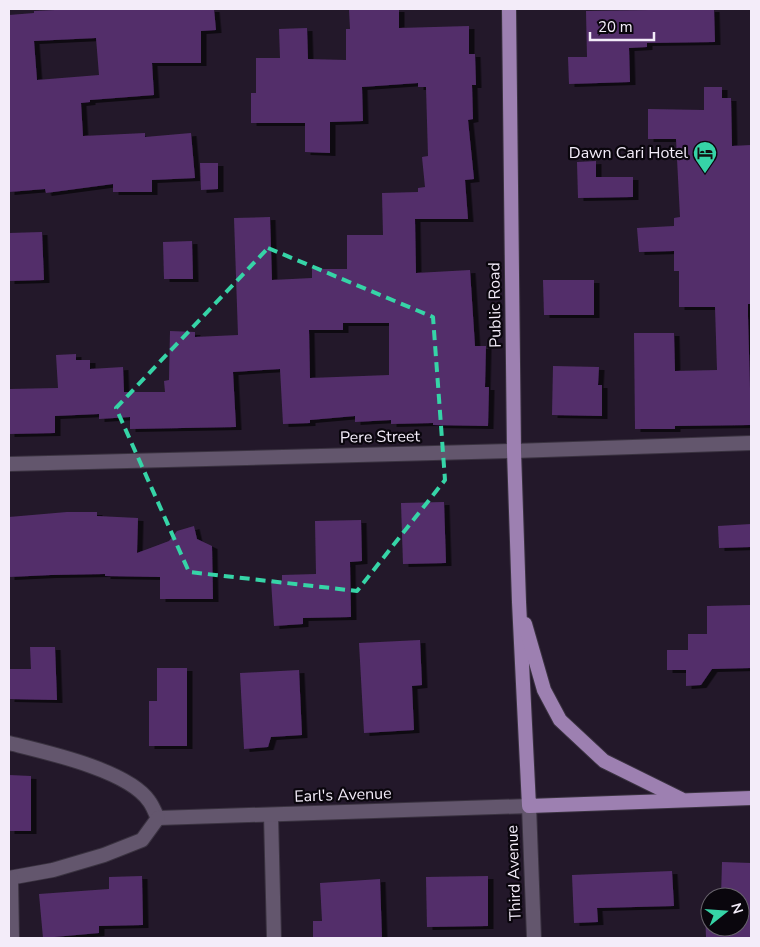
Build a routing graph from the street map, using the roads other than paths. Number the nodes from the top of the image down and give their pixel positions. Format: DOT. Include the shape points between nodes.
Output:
graph roads {
  1 [pos="509,9"];
  2 [pos="751,443"];
  3 [pos="514,451"];
  4 [pos="9,464"];
  5 [pos="518,602"];
  6 [pos="9,744"];
  7 [pos="751,798"];
  8 [pos="683,800"];
  9 [pos="529,806"];
  10 [pos="271,815"];
  11 [pos="158,818"];
  12 [pos="10,878"];
  13 [pos="12,938"];
  14 [pos="274,938"];
  15 [pos="534,938"];
  1 -- 3 [label="main road, Public Road"];
  2 -- 3 [label="street, Pere Street"];
  3 -- 4 [label="street, Pere Street"];
  3 -- 5 [label="main road, Public Road"];
  5 -- 8 [label="main road" via="544,690 560,720 604,761"];
  5 -- 9 [label="main road"];
  6 -- 11 [label="street" via="104,770 149,800"];
  7 -- 8 [label="main road"];
  8 -- 9 [label="main road"];
  9 -- 10 [label="street, Earl's Avenue"];
  9 -- 15 [label="street, Third Avenue"];
  10 -- 11 [label="street, Earl's Avenue"];
  10 -- 14 [label="street"];
  11 -- 12 [label="street" via="142,840 53,870"];
  12 -- 13 [label="street"];
}
